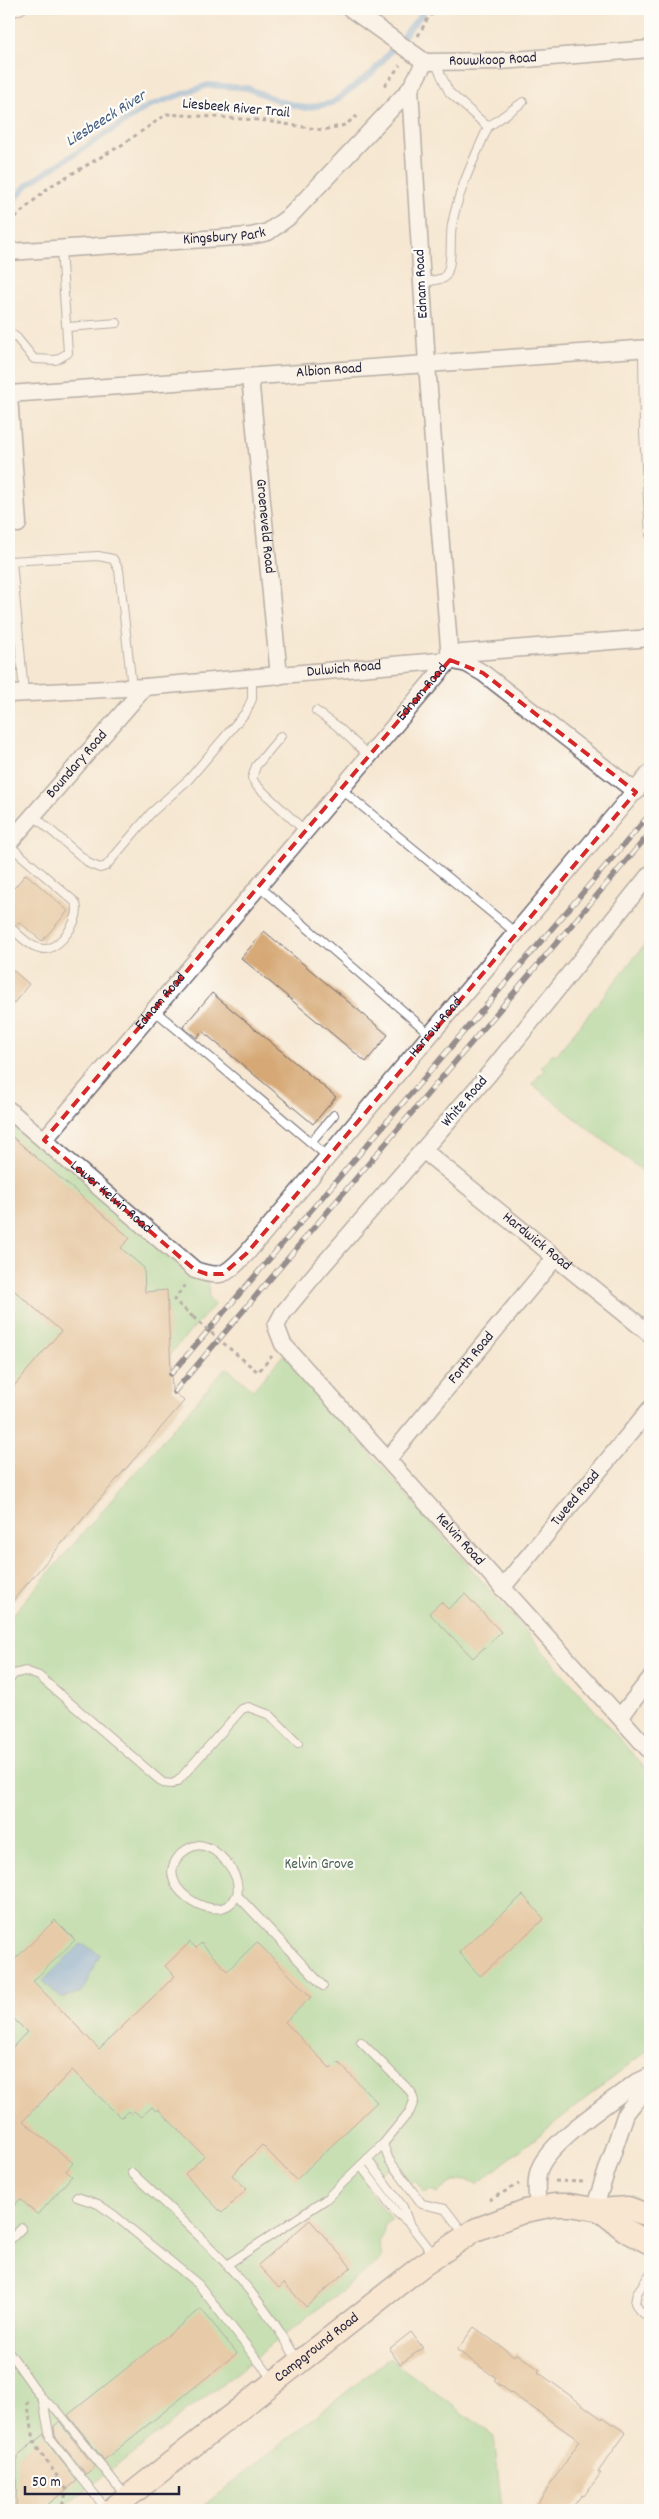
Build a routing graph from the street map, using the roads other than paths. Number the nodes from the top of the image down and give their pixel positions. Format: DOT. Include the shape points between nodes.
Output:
graph roads {
  1 [pos="22,9"];
  2 [pos="351,9"];
  3 [pos="9,14"];
  4 [pos="650,48"];
  5 [pos="430,62"];
  6 [pos="410,89"];
  7 [pos="523,102"];
  8 [pos="488,127"];
  9 [pos="61,249"];
  10 [pos="9,252"];
  11 [pos="422,283"];
  12 [pos="117,323"];
  13 [pos="68,327"];
  14 [pos="9,332"];
  15 [pos="647,348"];
  16 [pos="427,364"];
  17 [pos="250,377"];
  18 [pos="9,394"];
  19 [pos="18,524"];
  20 [pos="650,535"];
  21 [pos="10,561"];
  22 [pos="12,602"];
  23 [pos="650,638"];
  24 [pos="449,657"];
  25 [pos="279,676"];
  26 [pos="252,678"];
  27 [pos="138,688"];
  28 [pos="16,693"];
  29 [pos="316,711"];
  30 [pos="281,736"];
  31 [pos="369,756"];
  32 [pos="650,773"];
  33 [pos="341,789"];
  34 [pos="636,792"];
  35 [pos="33,815"];
  36 [pos="305,831"];
  37 [pos="9,844"];
  38 [pos="650,874"];
  39 [pos="259,886"];
  40 [pos="9,926"];
  41 [pos="516,933"];
  42 [pos="154,1010"];
  43 [pos="431,1035"];
  44 [pos="9,1110"];
  45 [pos="334,1114"];
  46 [pos="44,1140"];
  47 [pos="311,1142"];
  48 [pos="423,1150"];
  49 [pos="328,1157"];
  50 [pos="555,1258"];
  51 [pos="217,1276"];
  52 [pos="276,1326"];
  53 [pos="650,1334"];
  54 [pos="650,1409"];
  55 [pos="388,1459"];
  56 [pos="502,1588"];
  57 [pos="650,1679"];
  58 [pos="9,1680"];
  59 [pos="620,1717"];
  60 [pos="298,1743"];
  61 [pos="650,1751"];
  62 [pos="237,1895"];
  63 [pos="323,1986"];
  64 [pos="361,2042"];
  65 [pos="650,2076"];
  66 [pos="650,2083"];
  67 [pos="383,2144"];
  68 [pos="367,2159"];
  69 [pos="361,2166"];
  70 [pos="132,2173"];
  71 [pos="77,2198"];
  72 [pos="538,2208"];
  73 [pos="597,2209"];
  74 [pos="650,2216"];
  75 [pos="409,2222"];
  76 [pos="22,2228"];
  77 [pos="465,2235"];
  78 [pos="9,2241"];
  79 [pos="650,2243"];
  80 [pos="436,2256"];
  81 [pos="228,2264"];
  82 [pos="650,2274"];
  83 [pos="650,2318"];
  84 [pos="9,2352"];
  85 [pos="298,2362"];
  86 [pos="274,2381"];
  87 [pos="43,2400"];
  88 [pos="115,2506"];
  1 -- 3 [label="lane"];
  2 -- 5 [label="street"];
  4 -- 5 [label="street, Rouwkoop Road" via="501,61"];
  5 -- 6 [label="street"];
  5 -- 8 [label="lane" via="449,92"];
  6 -- 9 [label="street, Kingsbury Park" via="290,216 268,232 251,236"];
  6 -- 11 [label="street, Ednam Road"];
  7 -- 8 [label="lane"];
  8 -- 11 [label="lane" via="456,202 450,232 448,271 444,278"];
  9 -- 10 [label="street, Kingsbury Park"];
  9 -- 13 [label="lane"];
  11 -- 16 [label="street, Ednam Road"];
  12 -- 13 [label="lane"];
  13 -- 14 [label="lane" via="70,351 56,360 34,359"];
  15 -- 16 [label="street, Albion Road"];
  15 -- 20 [label="lane" via="644,433"];
  16 -- 17 [label="street, Albion Road"];
  16 -- 24 [label="street, Ednam Road"];
  17 -- 18 [label="street, Albion Road"];
  17 -- 25 [label="street, Groeneveld Road"];
  18 -- 19 [label="street"];
  21 -- 22 [label="lane"];
  21 -- 27 [label="lane" via="98,556 113,559 119,570"];
  22 -- 28 [label="lane"];
  23 -- 24 [label="street"];
  24 -- 25 [label="street, Dulwich Road"];
  24 -- 31 [label="street, Ednam Road"];
  24 -- 34 [label="street, Dulwich Road" via="483,672"];
  25 -- 26 [label="street, Dulwich Road"];
  26 -- 27 [label="street, Dulwich Road"];
  26 -- 35 [label="lane" via="252,699 246,712 189,779 151,813 106,866 100,868 90,864"];
  27 -- 28 [label="street, Dulwich Road"];
  27 -- 35 [label="street, Boundary Road"];
  29 -- 31 [label="lane"];
  30 -- 36 [label="lane" via="256,766 252,778"];
  31 -- 33 [label="street, Ednam Road"];
  32 -- 34 [label="street, Harrow Road"];
  33 -- 36 [label="street, Ednam Road"];
  33 -- 41 [label="lane"];
  34 -- 41 [label="street, Harrow Road"];
  35 -- 37 [label="street, Boundary Road"];
  36 -- 39 [label="street, Ednam Road"];
  37 -- 40 [label="lane" via="75,902 78,912 74,924 50,948 34,946"];
  38 -- 48 [label="street, White Road" via="488,1076"];
  39 -- 42 [label="street, Ednam Road"];
  39 -- 43 [label="lane"];
  41 -- 43 [label="street, Harrow Road"];
  42 -- 46 [label="street, Ednam Road"];
  42 -- 47 [label="lane"];
  43 -- 49 [label="street, Harrow Road"];
  44 -- 46 [label="street, Lower Kelvin Road"];
  45 -- 47 [label="lane"];
  46 -- 51 [label="street, Lower Kelvin Road" via="195,1270"];
  47 -- 49 [label="lane"];
  48 -- 50 [label="street, Hardwick Road"];
  48 -- 52 [label="street, White Road" via="316,1273"];
  49 -- 51 [label="street, Harrow Road" via="247,1253 230,1270"];
  50 -- 53 [label="street, Hardwick Road"];
  50 -- 55 [label="street, Forth Road"];
  52 -- 55 [label="street, Kelvin Road" via="282,1344"];
  54 -- 56 [label="street, Tweed Road"];
  55 -- 56 [label="street, Kelvin Road"];
  56 -- 59 [label="street, Kelvin Road"];
  57 -- 59 [label="street"];
  58 -- 60 [label="lane" via="14,1674 25,1671 39,1676 162,1783 178,1781 242,1709 248,1707 270,1715"];
  59 -- 61 [label="street, Kelvin Road"];
  62 -- 62 [label="lane" via="229,1906 217,1910 184,1894 177,1888 173,1877 176,1859 194,1846 214,1850 236,1880"];
  62 -- 63 [label="lane"];
  64 -- 67 [label="lane" via="412,2095 412,2109"];
  65 -- 72 [label="street" via="635,2083 555,2146 539,2170 536,2182"];
  66 -- 73 [label="street" via="626,2113"];
  67 -- 68 [label="lane"];
  67 -- 77 [label="lane" via="390,2160 422,2204 445,2210"];
  68 -- 69 [label="lane"];
  68 -- 75 [label="lane"];
  69 -- 75 [label="lane" via="396,2212"];
  69 -- 81 [label="lane" via="326,2200"];
  70 -- 81 [label="lane"];
  71 -- 86 [label="lane" via="98,2204 114,2215 198,2284"];
  72 -- 73 [label="main road, Campground Road" via="570,2205"];
  72 -- 77 [label="main road, Campground Road" via="492,2222"];
  73 -- 74 [label="main road, Campground Road" via="628,2208"];
  73 -- 79 [label="main road" via="625,2230"];
  75 -- 80 [label="lane"];
  76 -- 78 [label="lane"];
  77 -- 80 [label="main road, Campground Road"];
  80 -- 85 [label="main road, Campground Road"];
  81 -- 85 [label="lane" via="261,2303"];
  82 -- 83 [label="lane" via="635,2303"];
  84 -- 87 [label="lane"];
  85 -- 86 [label="main road, Campground Road"];
  86 -- 88 [label="main road, Campground Road"];
  87 -- 88 [label="lane" via="56,2409"];
  87 -- 88 [label="lane" via="50,2438"];
}
